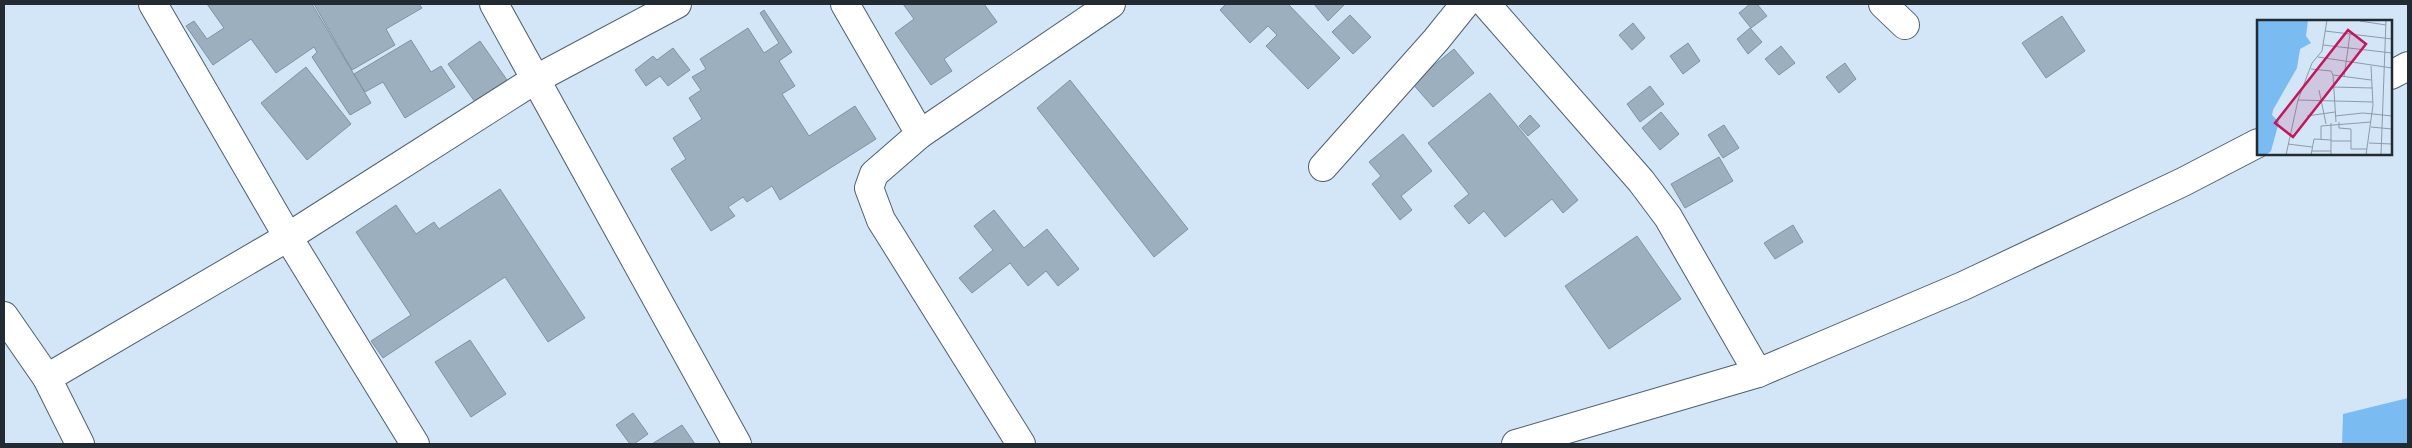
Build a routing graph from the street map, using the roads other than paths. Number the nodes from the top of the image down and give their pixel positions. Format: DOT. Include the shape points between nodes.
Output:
graph roads {
  1 [pos="153,4"];
  2 [pos="494,4"];
  3 [pos="678,4"];
  4 [pos="845,4"];
  5 [pos="1111,4"];
  6 [pos="1465,4"];
  7 [pos="1486,4"];
  8 [pos="1883,4"];
  9 [pos="1905,25"];
  10 [pos="2408,66"];
  11 [pos="2392,74"];
  12 [pos="536,80"];
  13 [pos="920,134"];
  14 [pos="2257,144"];
  15 [pos="1323,167"];
  16 [pos="288,237"];
  17 [pos="4,316"];
  18 [pos="1758,373"];
  19 [pos="47,378"];
  20 [pos="80,444"];
  21 [pos="415,444"];
  22 [pos="737,444"];
  23 [pos="1021,444"];
  24 [pos="1516,444"];
  1 -- 16 [label="street"];
  2 -- 12 [label="street"];
  3 -- 12 [label="street"];
  4 -- 13 [label="street"];
  5 -- 13 [label="street"];
  6 -- 15 [label="street"];
  7 -- 18 [label="street" via="1641,181 1668,217"];
  8 -- 9 [label="street"];
  10 -- 11 [label="street"];
  12 -- 16 [label="street"];
  12 -- 22 [label="street"];
  13 -- 23 [label="street" via="874,174 869,188 881,220"];
  14 -- 18 [label="street" via="1963,286"];
  16 -- 19 [label="street"];
  16 -- 21 [label="street"];
  17 -- 19 [label="street"];
  18 -- 24 [label="street"];
  19 -- 20 [label="street"];
}
